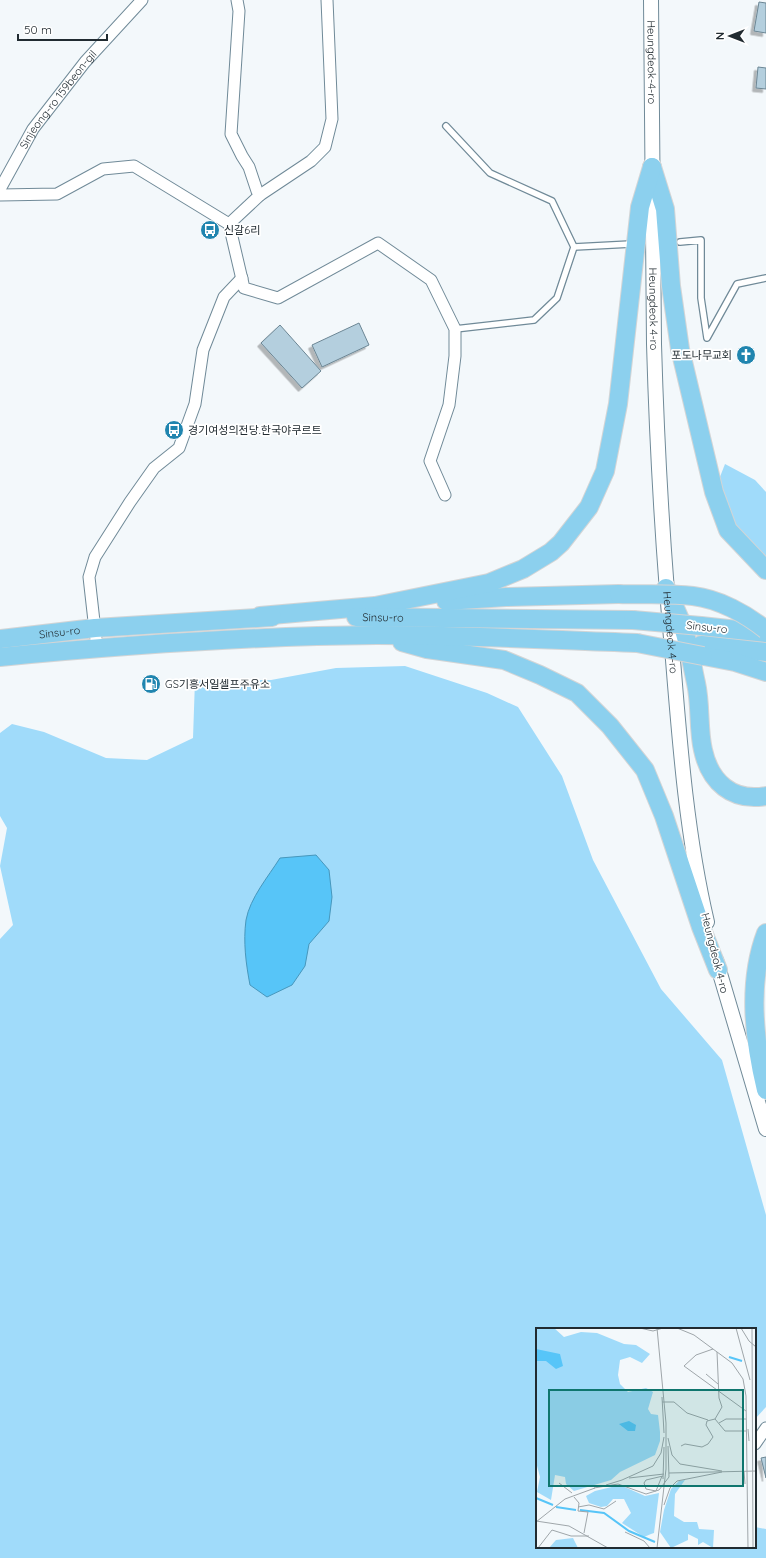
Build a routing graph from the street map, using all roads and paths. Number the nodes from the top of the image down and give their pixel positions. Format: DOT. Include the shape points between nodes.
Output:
graph roads {
  1 [pos="142,0"];
  2 [pos="237,0"];
  3 [pos="327,0"];
  4 [pos="651,0"];
  5 [pos="654,125"];
  6 [pos="446,126"];
  7 [pos="652,167"];
  8 [pos="0,189"];
  9 [pos="0,195"];
  10 [pos="260,195"];
  11 [pos="229,224"];
  12 [pos="680,242"];
  13 [pos="631,244"];
  14 [pos="574,247"];
  15 [pos="242,278"];
  16 [pos="766,278"];
  17 [pos="455,329"];
  18 [pos="445,496"];
  19 [pos="766,570"];
  20 [pos="666,588"];
  21 [pos="375,606"];
  22 [pos="260,616"];
  23 [pos="95,628"];
  24 [pos="766,630"];
  25 [pos="766,633"];
  26 [pos="378,635"];
  27 [pos="0,639"];
  28 [pos="97,648"];
  29 [pos="702,650"];
  30 [pos="766,652"];
  31 [pos="0,657"];
  32 [pos="766,672"];
  33 [pos="766,796"];
  34 [pos="766,934"];
  35 [pos="718,970"];
  36 [pos="766,1090"];
  37 [pos="766,1129"];
  38 [pos="766,1428"];
  39 [pos="756,1443"];
  1 -- 8 [label="street, Sinjeong-ro 159beon-gil" via="85,62 32,129"];
  2 -- 10 [label="street" via="239,10 231,134 249,167"];
  3 -- 10 [label="street" via="332,119 325,147 310,161"];
  4 -- 5 [label="street, Heungdeok-4-ro"];
  5 -- 7 [label="street, Heungdeok 4-ro"];
  6 -- 14 [label="lane" via="490,173 552,201"];
  7 -- 19 [label="main road" via="665,209 671,286 680,349 714,492 728,530"];
  7 -- 20 [label="street, Heungdeok 4-ro" via="654,345"];
  7 -- 21 [label="main road" via="640,207 618,404 605,471 588,507 561,543 523,569 489,582"];
  9 -- 11 [label="street" via="57,194 103,170 134,166"];
  10 -- 11 [label="street"];
  11 -- 15 [label="street"];
  12 -- 16 [label="lane" via="701,240 701,298 707,338 737,284"];
  13 -- 14 [label="lane"];
  14 -- 17 [label="lane" via="557,298 534,320"];
  15 -- 17 [label="street" via="244,288 278,298 378,243 431,280"];
  15 -- 23 [label="street" via="224,297 203,350 195,404 179,448 154,468 95,557 89,577"];
  17 -- 18 [label="street" via="455,356 449,404 430,461"];
  20 -- 33 [label="main road" via="683,628 697,686 703,750 710,770 726,789 734,794 744,797"];
  20 -- 35 [label="street, Heungdeok 4-ro" via="686,796 699,889"];
  21 -- 22 [label="main road"];
  21 -- 24 [label="main road, bridge" via="506,597 619,594 694,596 728,607 755,621"];
  22 -- 23 [label="main road, Sinsu-ro"];
  22 -- 25 [label="main road, Sinsu-ro, bridge" via="633,620"];
  23 -- 27 [label="main road, Sinsu-ro"];
  23 -- 28 [label="street"];
  26 -- 28 [label="main road, Sinsu-ro" via="255,638"];
  26 -- 29 [label="main road, Sinsu-ro, bridge" via="637,643"];
  26 -- 35 [label="main road" via="426,649 504,660 577,693 610,726 645,770 664,816"];
  28 -- 31 [label="main road, Sinsu-ro"];
  29 -- 30 [label="main road, Sinsu-ro"];
  29 -- 32 [label="main road"];
  34 -- 36 [label="main road" via="756,973 754,1007 756,1039"];
  35 -- 37 [label="street, Heungdeok 4-ro"];
  38 -- 39 [label="street"];
}
